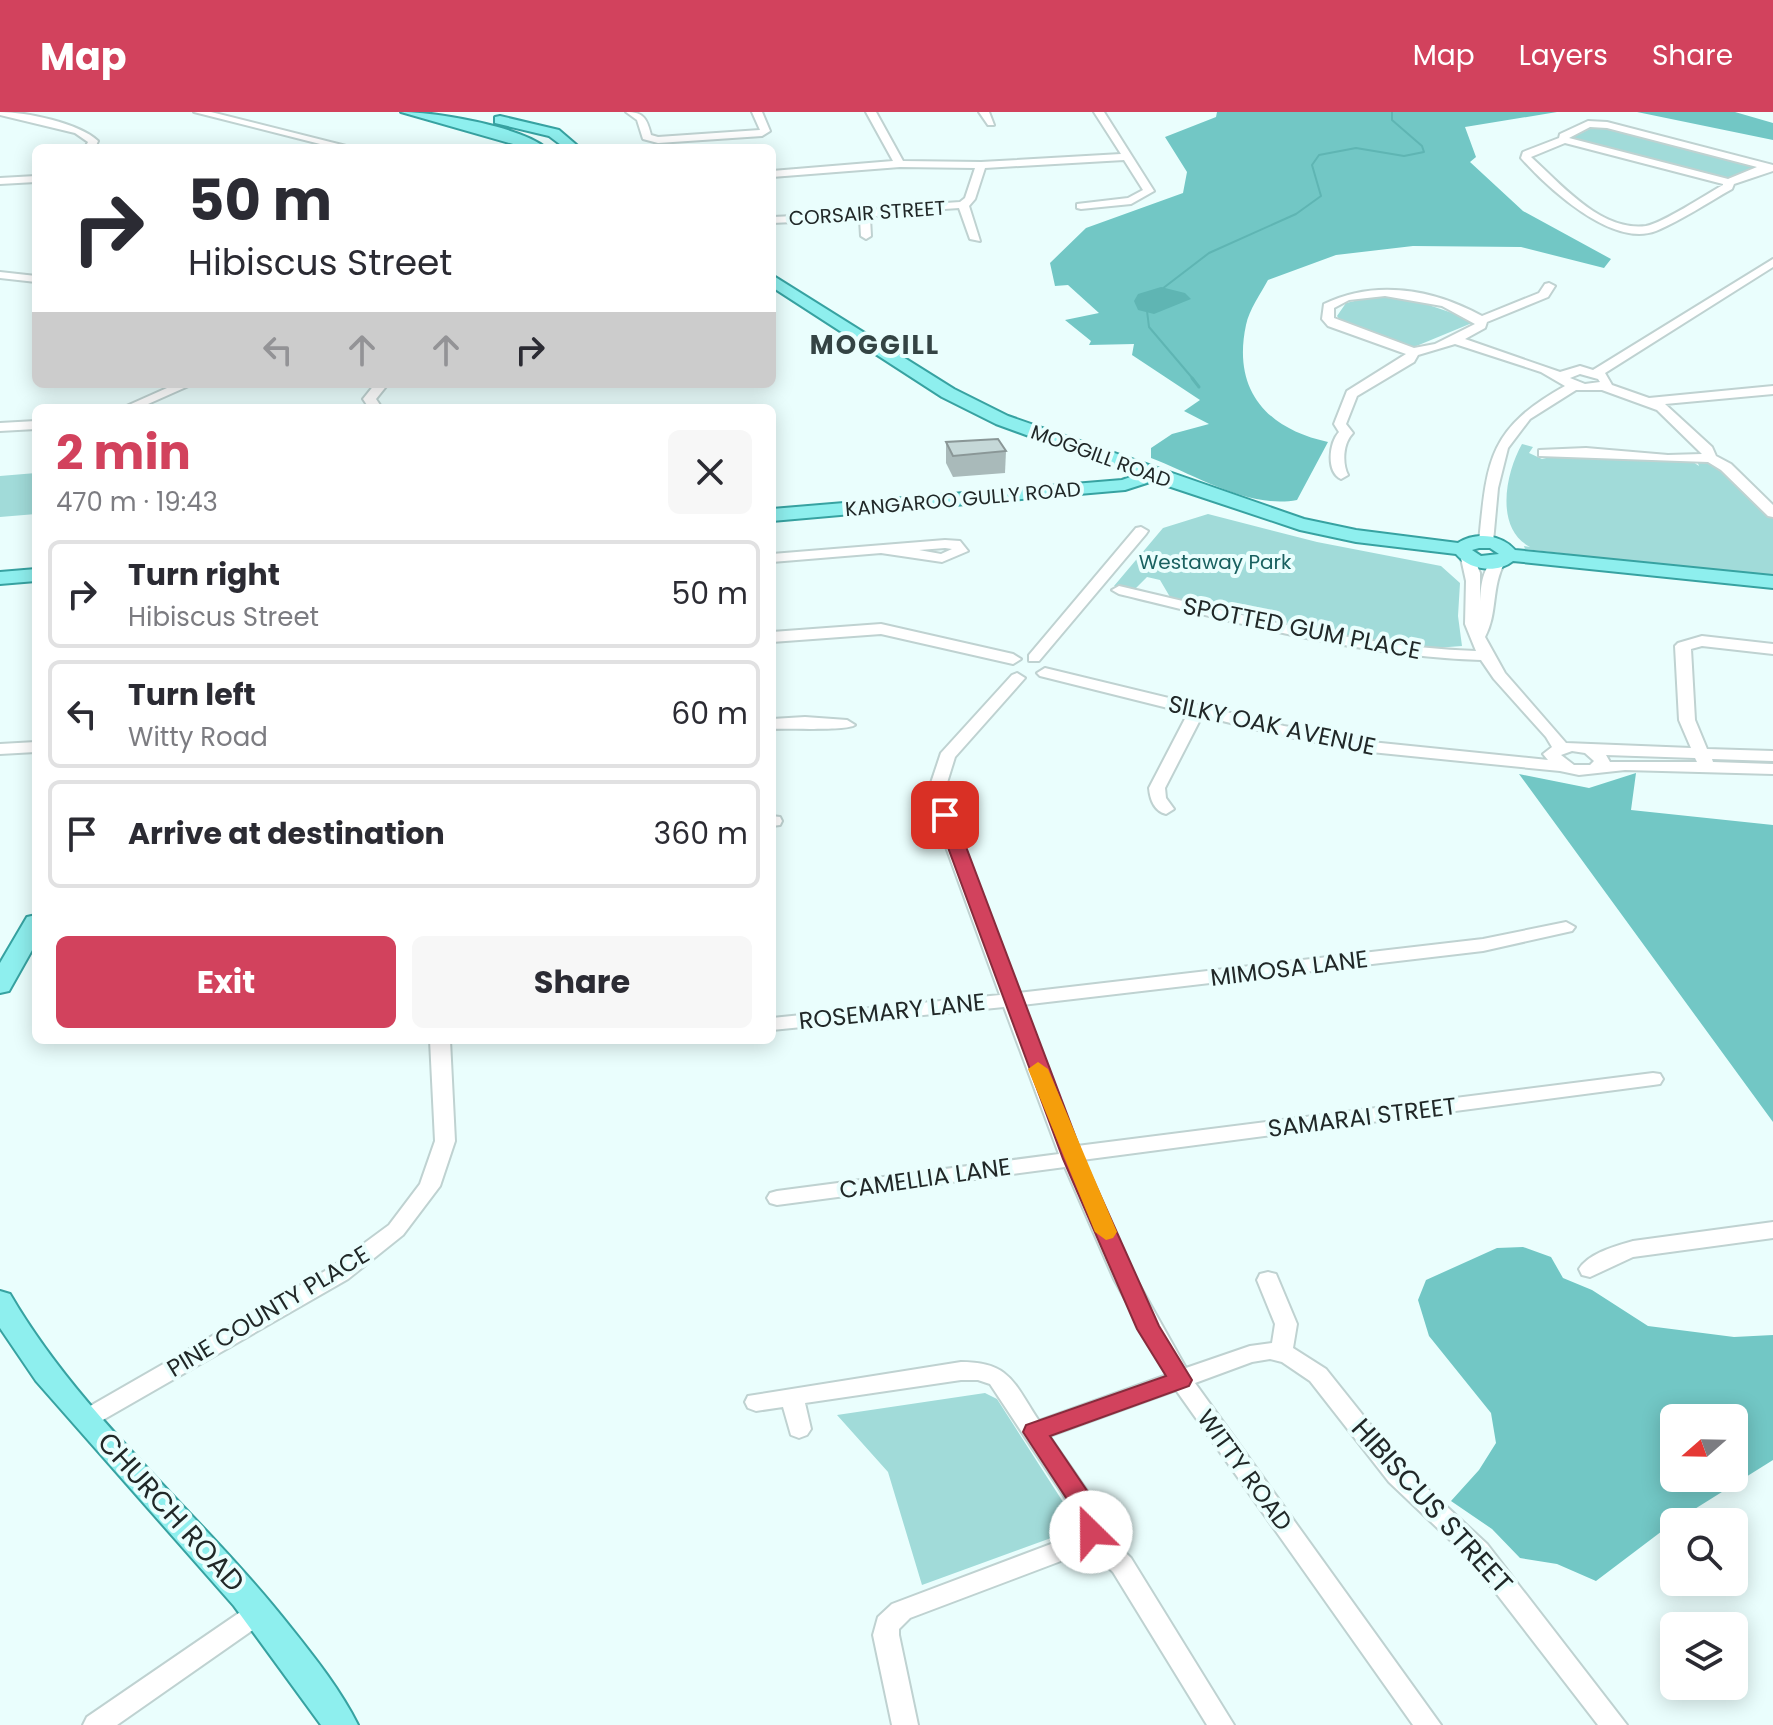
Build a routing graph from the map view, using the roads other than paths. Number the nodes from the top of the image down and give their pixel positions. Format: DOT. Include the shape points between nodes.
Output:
graph roads {
  1 [pos="0,112"];
  2 [pos="199,112"];
  3 [pos="407,112"];
  4 [pos="463,112"];
  5 [pos="757,112"];
  6 [pos="871,112"];
  7 [pos="984,112"];
  8 [pos="1099,112"];
  9 [pos="627,113"];
  10 [pos="991,123"];
  11 [pos="1564,140"];
  12 [pos="92,144"];
  13 [pos="332,144"];
  14 [pos="528,144"];
  15 [pos="565,144"];
  16 [pos="1124,157"];
  17 [pos="900,164"];
  18 [pos="981,165"];
  19 [pos="1770,168"];
  20 [pos="776,174"];
  21 [pos="32,179"];
  22 [pos="0,181"];
  23 [pos="1729,182"];
  24 [pos="963,205"];
  25 [pos="1081,206"];
  26 [pos="865,216"];
  27 [pos="776,220"];
  28 [pos="866,236"];
  29 [pos="976,239"];
  30 [pos="1773,262"];
  31 [pos="0,275"];
  32 [pos="32,279"];
  33 [pos="776,283"];
  34 [pos="1549,286"];
  35 [pos="1481,320"];
  36 [pos="1457,338"];
  37 [pos="1413,352"];
  38 [pos="1596,373"];
  39 [pos="1570,379"];
  40 [pos="1604,386"];
  41 [pos="177,388"];
  42 [pos="379,388"];
  43 [pos="1773,390"];
  44 [pos="1652,401"];
  45 [pos="138,404"];
  46 [pos="373,404"];
  47 [pos="32,425"];
  48 [pos="0,427"];
  49 [pos="1544,453"];
  50 [pos="1710,458"];
  51 [pos="1152,475"];
  52 [pos="1341,475"];
  53 [pos="1773,513"];
  54 [pos="776,515"];
  55 [pos="1141,531"];
  56 [pos="1486,542"];
  57 [pos="881,549"];
  58 [pos="1465,554"];
  59 [pos="776,558"];
  60 [pos="1503,558"];
  61 [pos="32,575"];
  62 [pos="0,578"];
  63 [pos="32,581"];
  64 [pos="1773,582"];
  65 [pos="0,584"];
  66 [pos="1119,590"];
  67 [pos="1478,636"];
  68 [pos="776,637"];
  69 [pos="1773,649"];
  70 [pos="1486,656"];
  71 [pos="1034,658"];
  72 [pos="1012,669"];
  73 [pos="1045,673"];
  74 [pos="1197,711"];
  75 [pos="776,724"];
  76 [pos="847,725"];
  77 [pos="32,747"];
  78 [pos="0,749"];
  79 [pos="1570,752"];
  80 [pos="1773,756"];
  81 [pos="1704,760"];
  82 [pos="1597,768"];
  83 [pos="1773,769"];
  84 [pos="1166,809"];
  85 [pos="1566,927"];
  86 [pos="32,929"];
  87 [pos="0,985"];
  88 [pos="1012,1000"];
  89 [pos="776,1024"];
  90 [pos="440,1044"];
  91 [pos="1653,1079"];
  92 [pos="1072,1156"];
  93 [pos="777,1198"];
  94 [pos="1773,1230"];
  95 [pos="1590,1269"];
  96 [pos="1268,1280"];
  97 [pos="0,1302"];
  98 [pos="1281,1353"];
  99 [pos="1181,1380"];
  100 [pos="792,1397"];
  101 [pos="756,1402"];
  102 [pos="86,1419"];
  103 [pos="799,1429"];
  104 [pos="1035,1432"];
  105 [pos="1094,1538"];
  106 [pos="261,1611"];
  107 [pos="96,1725"];
  108 [pos="340,1725"];
  109 [pos="905,1725"];
  110 [pos="1221,1725"];
  111 [pos="1428,1725"];
  112 [pos="1614,1725"];
  1 -- 12 [label="street" via="78,131"];
  2 -- 13 [label="street"];
  3 -- 14 [label="main road"];
  4 -- 15 [label="main road" via="554,133"];
  5 -- 9 [label="street" via="762,133 658,140 647,137 642,119"];
  6 -- 17 [label="street"];
  7 -- 10 [label="street"];
  8 -- 16 [label="street"];
  11 -- 19 [label="street" via="1588,124 1607,125"];
  11 -- 23 [label="street"];
  11 -- 23 [label="street" via="1526,158 1595,217 1636,234"];
  16 -- 18 [label="street"];
  16 -- 25 [label="street" via="1149,191 1131,201"];
  17 -- 18 [label="street"];
  17 -- 20 [label="street"];
  18 -- 24 [label="street"];
  19 -- 23 [label="street"];
  21 -- 22 [label="street"];
  24 -- 26 [label="street, CORSAIR STREET"];
  24 -- 29 [label="street"];
  26 -- 27 [label="street, CORSAIR STREET"];
  26 -- 28 [label="street"];
  30 -- 38 [label="street"];
  31 -- 32 [label="street"];
  33 -- 51 [label="main road, MOGGILL ROAD" via="958,399"];
  34 -- 35 [label="street" via="1544,295"];
  35 -- 36 [label="street"];
  35 -- 37 [label="street" via="1401,293 1350,295 1328,306 1332,323"];
  36 -- 37 [label="street"];
  36 -- 39 [label="street"];
  37 -- 52 [label="street" via="1410,359 1351,394 1345,404 1340,424 1346,433 1337,466"];
  38 -- 39 [label="street"];
  38 -- 40 [label="street" via="1607,379"];
  39 -- 40 [label="street"];
  39 -- 56 [label="street" via="1503,445 1493,468"];
  40 -- 44 [label="street"];
  41 -- 45 [label="street"];
  42 -- 46 [label="street" via="369,399"];
  43 -- 44 [label="street"];
  44 -- 50 [label="street"];
  47 -- 48 [label="street"];
  49 -- 50 [label="street" via="1570,449 1671,460"];
  50 -- 53 [label="street"];
  51 -- 54 [label="main road, KANGAROO GULLY ROAD" via="1125,485"];
  51 -- 58 [label="main road, MOGGILL ROAD" via="1300,524"];
  55 -- 71 [label="street"];
  56 -- 58 [label="main road" via="1467,544"];
  56 -- 60 [label="main road" via="1500,545"];
  57 -- 59 [label="street"];
  58 -- 60 [label="main road, MOGGILL ROAD"];
  58 -- 67 [label="street" via="1474,576 1472,624"];
  60 -- 64 [label="main road"];
  60 -- 67 [label="street" via="1488,579 1485,627"];
  61 -- 62 [label="main road"];
  63 -- 65 [label="main road"];
  66 -- 70 [label="street, SPOTTED GUM PLACE" via="1339,640"];
  67 -- 70 [label="street"];
  68 -- 72 [label="street" via="858,630"];
  69 -- 81 [label="street" via="1702,641 1683,646 1687,720"];
  70 -- 79 [label="street"];
  71 -- 72 [label="street"];
  71 -- 73 [label="street" via="1045,663"];
  72 -- 73 [label="street" via="1036,678"];
  72 -- 88 [label="street, WITTY ROAD" via="947,756 938,786"];
  73 -- 74 [label="street, SILKY OAK AVENUE"];
  74 -- 79 [label="street, SILKY OAK AVENUE" via="1371,747 1501,759"];
  74 -- 84 [label="street" via="1157,788"];
  75 -- 76 [label="street"];
  77 -- 78 [label="street"];
  79 -- 81 [label="street, SILKY OAK AVENUE"];
  79 -- 82 [label="street, SILKY OAK AVENUE" via="1577,770"];
  79 -- 82 [label="street" via="1602,761"];
  80 -- 81 [label="street, SILKY OAK AVENUE"];
  81 -- 82 [label="street, SILKY OAK AVENUE"];
  81 -- 83 [label="street, SILKY OAK AVENUE"];
  85 -- 88 [label="street, MIMOSA LANE" via="1483,945"];
  86 -- 87 [label="main road"];
  88 -- 89 [label="street, ROSEMARY LANE"];
  88 -- 92 [label="street, WITTY ROAD"];
  90 -- 102 [label="street, PINE COUNTY PLACE" via="445,1141 430,1186 396,1230 340,1273"];
  91 -- 92 [label="street, SAMARAI STREET"];
  92 -- 93 [label="street, CAMELLIA LANE"];
  92 -- 99 [label="street, WITTY ROAD" via="1149,1329"];
  94 -- 95 [label="street" via="1633,1249"];
  96 -- 98 [label="street" via="1286,1324"];
  97 -- 102 [label="main road, CHURCH ROAD" via="47,1374"];
  98 -- 99 [label="street" via="1250,1354"];
  98 -- 112 [label="street, HIBISCUS STREET" via="1318,1375 1397,1475 1478,1551"];
  99 -- 104 [label="street"];
  99 -- 111 [label="street, WITTY ROAD"];
  100 -- 101 [label="street"];
  100 -- 103 [label="street"];
  100 -- 104 [label="street" via="980,1371 998,1378"];
  102 -- 106 [label="main road, CHURCH ROAD"];
  104 -- 105 [label="street" via="1085,1508"];
  105 -- 109 [label="street" via="892,1618 886,1635"];
  105 -- 110 [label="street" via="1122,1565"];
  106 -- 107 [label="street"];
  106 -- 108 [label="main road, CHURCH ROAD"];
}
